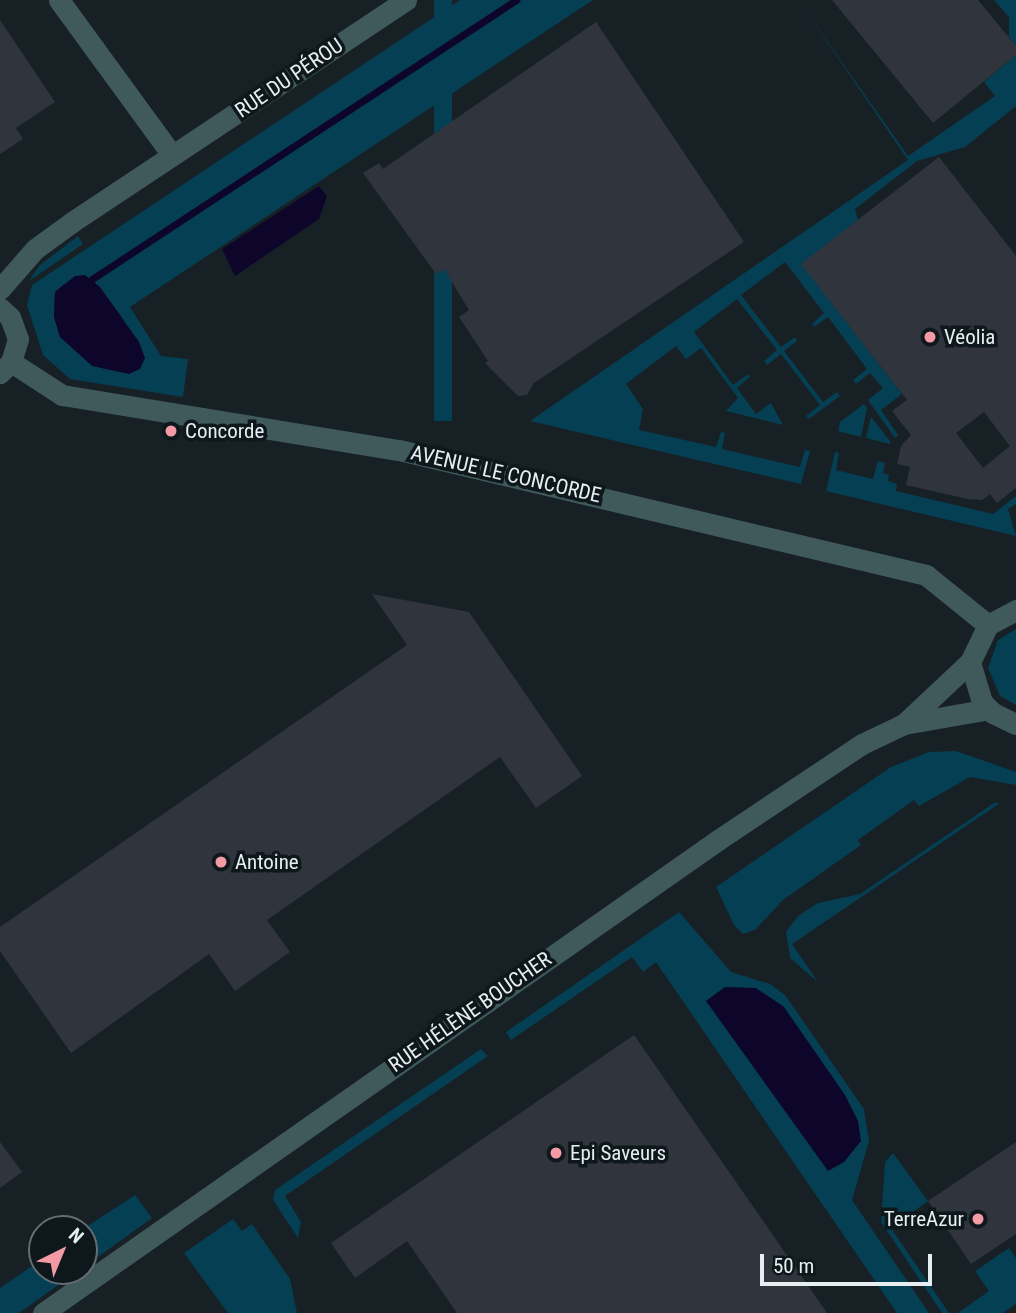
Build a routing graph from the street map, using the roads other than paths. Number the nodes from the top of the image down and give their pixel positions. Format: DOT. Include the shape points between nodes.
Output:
graph roads {
  1 [pos="59,0"];
  2 [pos="407,0"];
  3 [pos="172,155"];
  4 [pos="0,289"];
  5 [pos="0,307"];
  6 [pos="6,367"];
  7 [pos="1016,610"];
  8 [pos="988,625"];
  9 [pos="970,662"];
  10 [pos="989,709"];
  11 [pos="904,724"];
  12 [pos="1016,724"];
  13 [pos="43,1313"];
  1 -- 3 [label="street"];
  2 -- 3 [label="street, RUE DU PÉROU"];
  3 -- 4 [label="street, RUE DU PÉROU" via="35,249"];
  5 -- 6 [label="street" via="18,339"];
  6 -- 8 [label="street, AVENUE LE CONCORDE" via="62,395 399,450 926,575"];
  7 -- 8 [label="street"];
  8 -- 9 [label="street, RUE HÉLÈNE BOUCHER"];
  9 -- 10 [label="street" via="975,689"];
  9 -- 11 [label="street, RUE HÉLÈNE BOUCHER"];
  10 -- 11 [label="street, RUE HÉLÈNE BOUCHER"];
  10 -- 12 [label="street"];
  11 -- 13 [label="street, RUE HÉLÈNE BOUCHER" via="862,744 718,840"];
}
